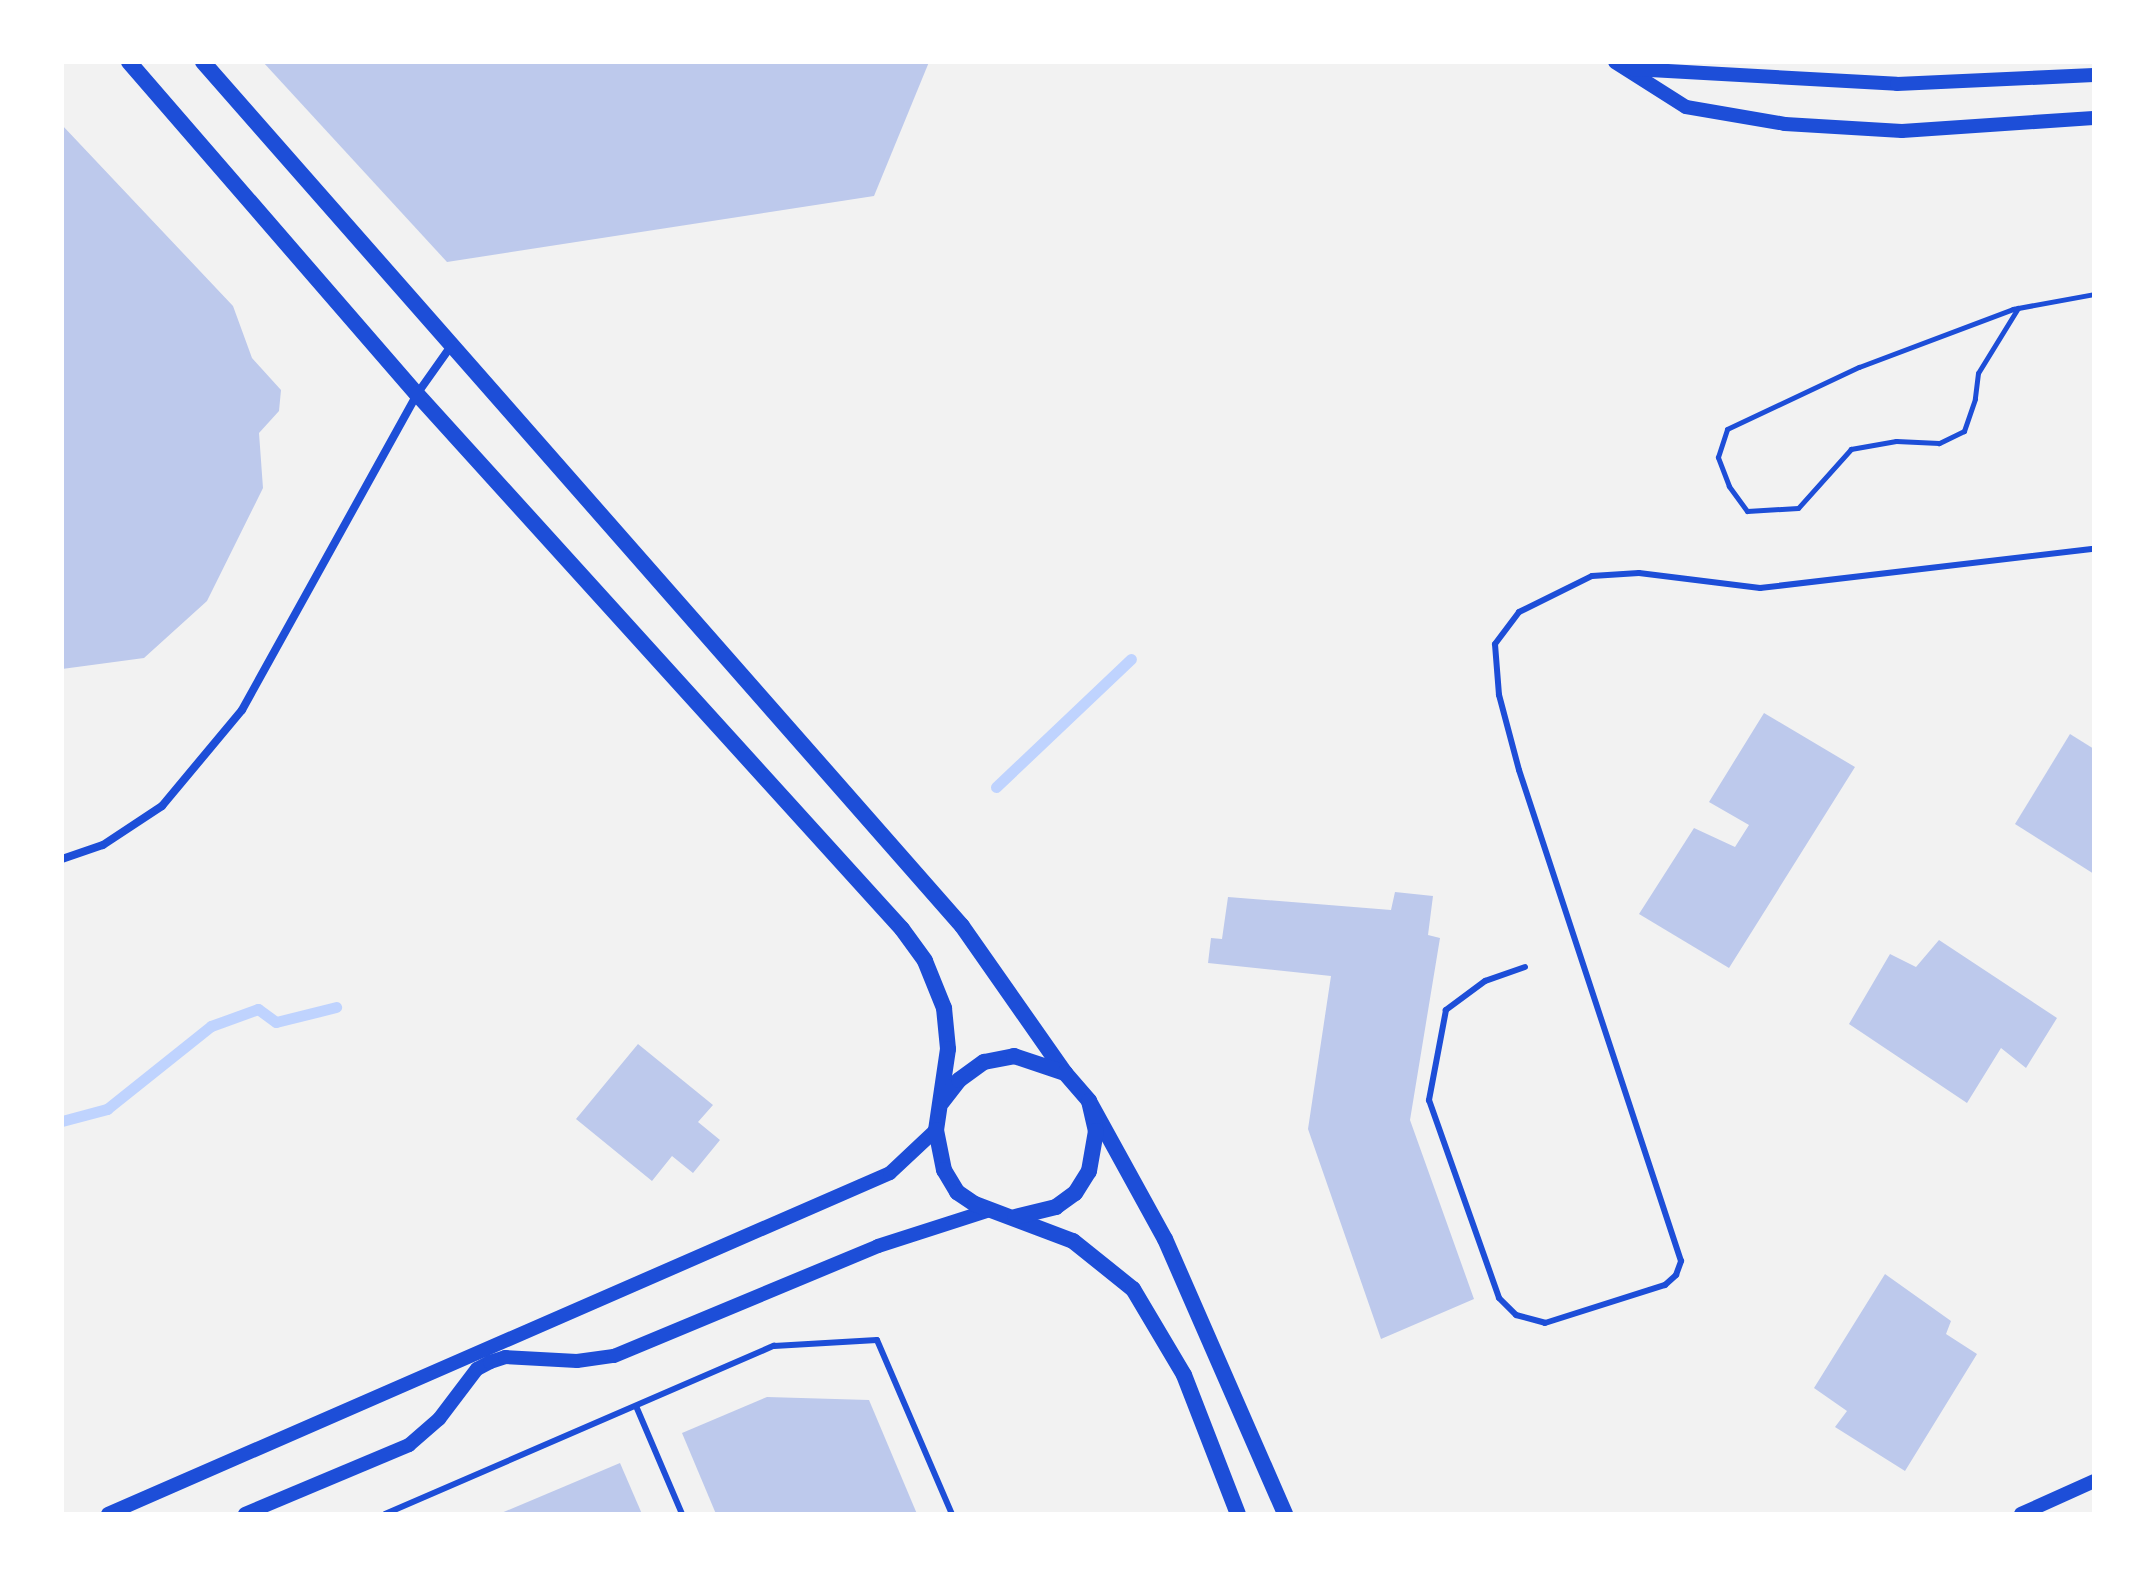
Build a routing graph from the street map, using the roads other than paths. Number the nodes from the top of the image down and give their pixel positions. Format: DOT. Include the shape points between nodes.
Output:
graph roads {
  1 [pos="129,62"];
  2 [pos="203,62"];
  3 [pos="1615,62"];
  4 [pos="1634,66"];
  5 [pos="2094,75"];
  6 [pos="2094,118"];
  7 [pos="451,346"];
  8 [pos="417,394"];
  9 [pos="2094,549"];
  10 [pos="62,859"];
  11 [pos="1525,967"];
  12 [pos="1065,1073"];
  13 [pos="1089,1101"];
  14 [pos="941,1104"];
  15 [pos="936,1130"];
  16 [pos="990,1210"];
  17 [pos="1011,1218"];
  18 [pos="636,1406"];
  19 [pos="2094,1481"];
  20 [pos="405,1505"];
  21 [pos="108,1514"];
  22 [pos="245,1514"];
  23 [pos="385,1514"];
  24 [pos="409,1514"];
  25 [pos="682,1514"];
  26 [pos="952,1514"];
  27 [pos="1238,1514"];
  28 [pos="1285,1514"];
  29 [pos="2021,1514"];
  1 -- 8 [label="main road"];
  2 -- 7 [label="main road"];
  3 -- 4 [label="street"];
  4 -- 5 [label="street" via="1897,84"];
  4 -- 6 [label="street" via="1686,107 1785,124 1902,131"];
  7 -- 8 [label="street"];
  7 -- 12 [label="main road" via="962,926"];
  8 -- 10 [label="street" via="242,710 162,806 103,845"];
  8 -- 14 [label="main road" via="902,929 925,961 944,1008 948,1049"];
  9 -- 11 [label="lane" via="1760,588 1639,573 1592,576 1519,612 1495,644 1499,695 1519,770 1681,1261 1665,1285 1545,1323 1516,1315 1499,1298 1429,1100 1446,1010 1485,981"];
  12 -- 13 [label="main road"];
  12 -- 14 [label="main road" via="1014,1056 984,1062 959,1080"];
  13 -- 17 [label="main road" via="1096,1151 1075,1193 1046,1211"];
  13 -- 28 [label="main road" via="1165,1239"];
  14 -- 15 [label="main road"];
  15 -- 16 [label="main road" via="944,1170 957,1192"];
  15 -- 21 [label="street" via="890,1173"];
  16 -- 17 [label="main road"];
  16 -- 22 [label="street" via="878,1246 614,1356 577,1361 505,1357 490,1362 477,1369 439,1419 409,1445"];
  17 -- 27 [label="main road" via="1073,1241 1133,1289 1184,1375"];
  18 -- 20 [label="lane"];
  18 -- 25 [label="lane"];
  18 -- 26 [label="lane" via="774,1346 877,1340"];
  19 -- 29 [label="street"];
  20 -- 23 [label="lane"];
  20 -- 24 [label="lane"];
}
